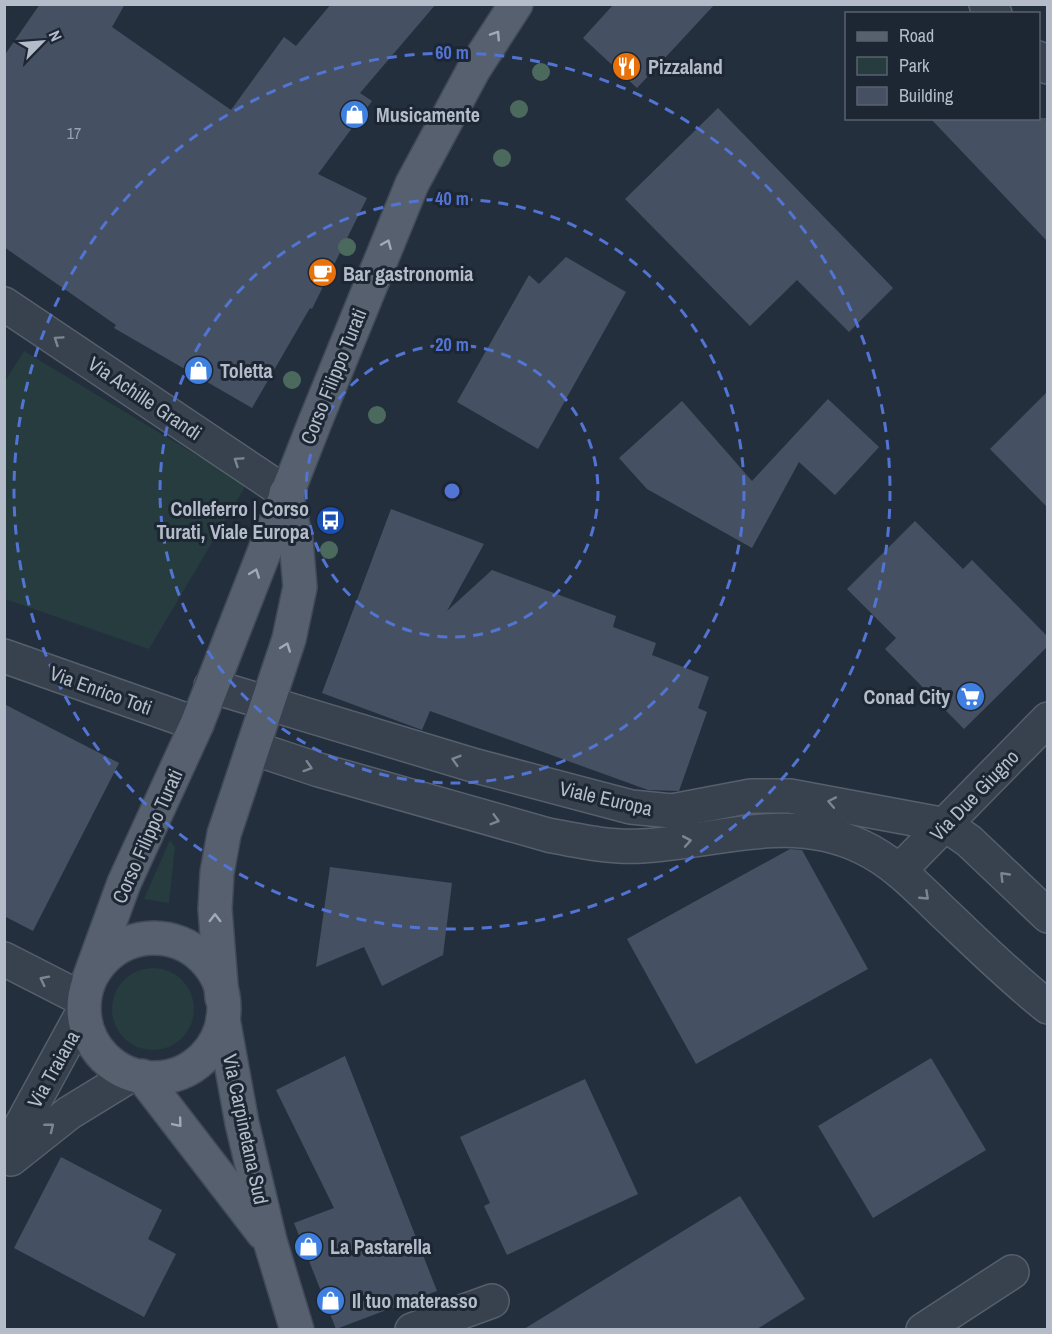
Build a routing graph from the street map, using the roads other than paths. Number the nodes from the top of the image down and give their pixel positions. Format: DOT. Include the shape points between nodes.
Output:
graph roads {
  1 [pos="516,4"];
  2 [pos="4,304"];
  3 [pos="286,493"];
  4 [pos="4,656"];
  5 [pos="211,686"];
  6 [pos="267,702"];
  7 [pos="1047,719"];
  8 [pos="197,724"];
  9 [pos="253,748"];
  10 [pos="946,825"];
  11 [pos="899,871"];
  12 [pos="1047,916"];
  13 [pos="4,959"];
  14 [pos="86,997"];
  15 [pos="222,1007"];
  16 [pos="1047,1007"];
  17 [pos="137,1076"];
  18 [pos="4,1157"];
  19 [pos="4,1164"];
  20 [pos="270,1241"];
  21 [pos="1012,1272"];
  22 [pos="492,1301"];
  23 [pos="297,1329"];
  24 [pos="412,1329"];
  25 [pos="923,1329"];
  3 -- 1 [label="main road, Corso Filippo Turati, one-way" via="412,184 474,69"];
  3 -- 2 [label="street, Via Achille Grandi, one-way"];
  5 -- 3 [label="main road, Corso Filippo Turati, one-way"];
  6 -- 3 [label="main road, one-way" via="291,632 300,587"];
  4 -- 8 [label="street, Via Enrico Toti"];
  5 -- 6 [label="street, Viale Europa"];
  5 -- 8 [label="main road, Corso Filippo Turati"];
  6 -- 9 [label="main road"];
  10 -- 6 [label="street, Viale Europa, one-way" via="790,796 751,796 701,807 651,811 476,766"];
  7 -- 10 [label="street, Via Due Giugno"];
  8 -- 14 [label="main road, Corso Filippo Turati" via="124,883"];
  9 -- 11 [label="street, Viale Europa, one-way" via="548,835 640,847 734,832 789,831 827,836 861,847"];
  15 -- 9 [label="main road, one-way" via="215,929 217,873 224,834"];
  10 -- 11 [label="street, Via Due Giugno"];
  12 -- 10 [label="street, Viale Europa, one-way" via="969,841"];
  11 -- 16 [label="street, Viale Europa, one-way"];
  14 -- 13 [label="street, one-way"];
  14 -- 15 [label="main road" via="102,960 120,946 143,938 165,939 187,946 205,960 218,979"];
  14 -- 17 [label="main road" via="95,1047 111,1064"];
  14 -- 18 [label="street, Via Traiana"];
  15 -- 17 [label="main road" via="222,1025 213,1046 198,1063 178,1074"];
  15 -- 20 [label="main road, Via Carpinetana Sud" via="242,1123"];
  19 -- 17 [label="street, Via Traiana, one-way" via="69,1113"];
  17 -- 20 [label="main road, Via Carpinetana Sud, one-way"];
  20 -- 23 [label="main road, Via Carpinetana Sud"];
  21 -- 25 [label="street"];
  22 -- 24 [label="street"];
}
